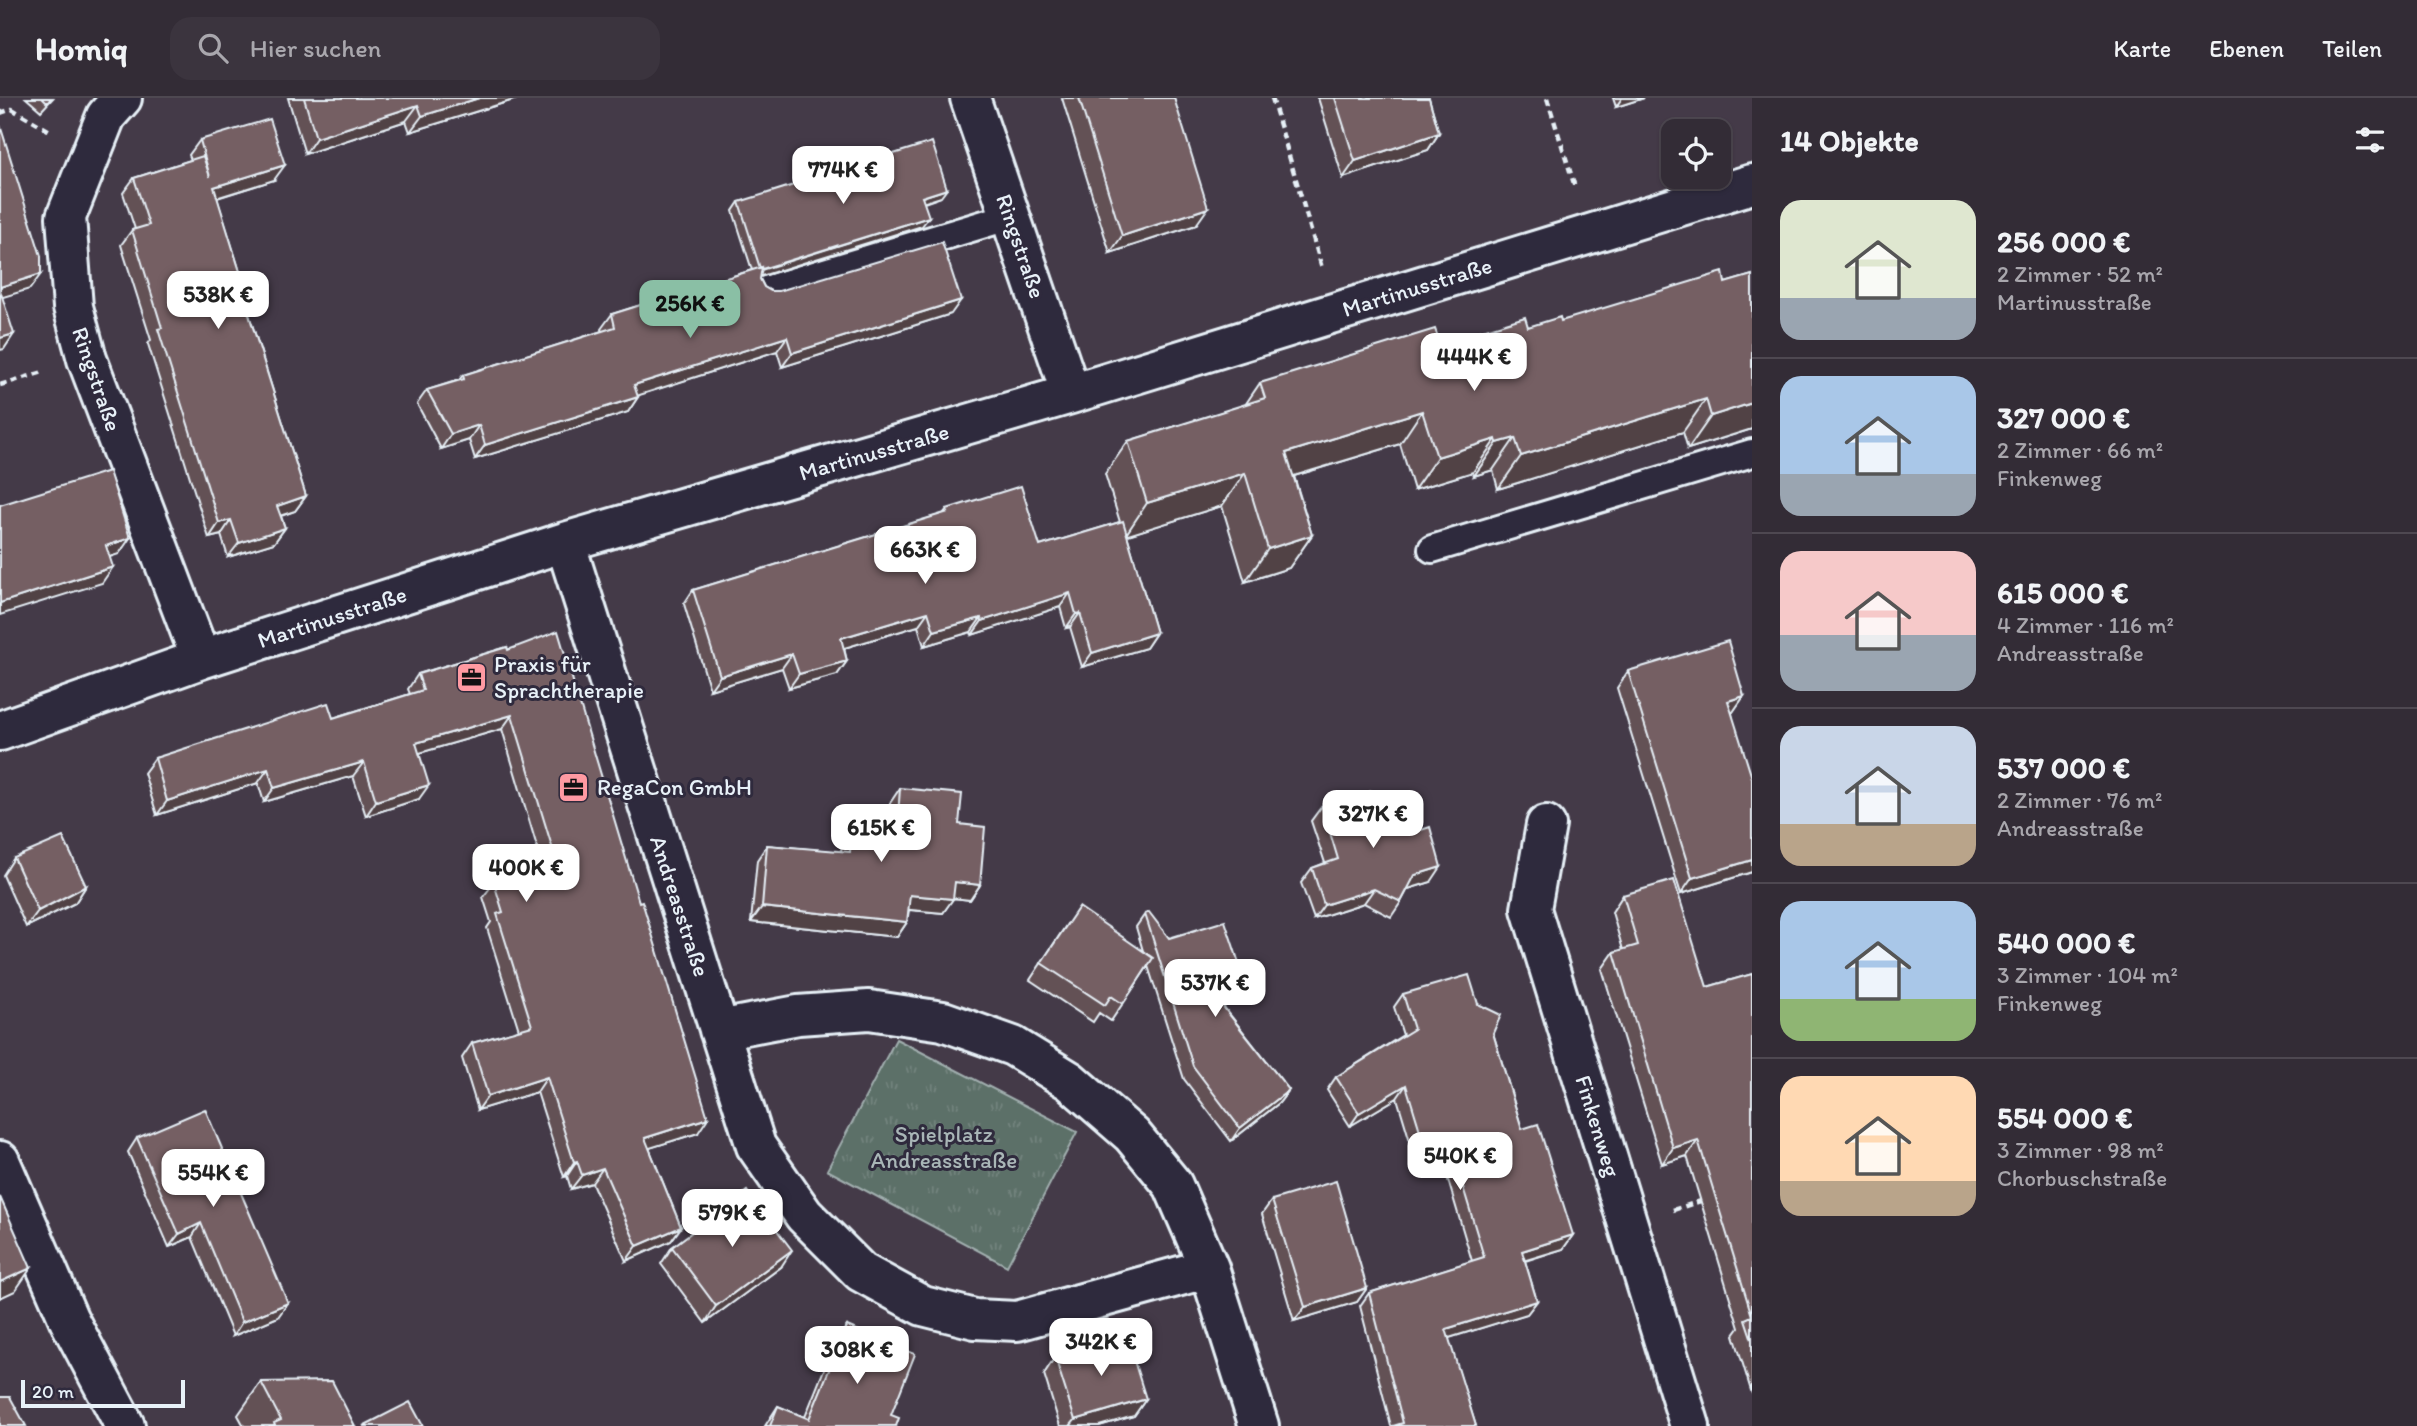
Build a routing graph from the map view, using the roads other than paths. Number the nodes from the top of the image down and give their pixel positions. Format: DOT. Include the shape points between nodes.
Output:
graph roads {
  1 [pos="122,98"];
  2 [pos="970,98"];
  3 [pos="1752,184"];
  4 [pos="1011,216"];
  5 [pos="765,290"];
  6 [pos="1071,394"];
  7 [pos="1752,453"];
  8 [pos="565,542"];
  9 [pos="1432,550"];
  10 [pos="201,659"];
  11 [pos="0,731"];
  12 [pos="1546,825"];
  13 [pos="719,1030"];
  14 [pos="0,1161"];
  15 [pos="1209,1268"];
  16 [pos="125,1426"];
  17 [pos="1259,1426"];
  18 [pos="1690,1426"];
  1 -- 10 [label="street, Ringstraße" via="106,116 66,217 73,307 87,359"];
  2 -- 4 [label="street, Ringstraße"];
  3 -- 6 [label="street, Martinusstraße"];
  4 -- 5 [label="lane"];
  4 -- 6 [label="street, Ringstraße"];
  6 -- 8 [label="street, Martinusstraße"];
  7 -- 9 [label="lane"];
  8 -- 10 [label="street, Martinusstraße"];
  8 -- 13 [label="street, Andreasstraße"];
  10 -- 11 [label="street, Martinusstraße"];
  12 -- 18 [label="street, Finkenweg" via="1531,909"];
  13 -- 15 [label="street" via="798,1014 869,1010 943,1021 1013,1046 1070,1081 1132,1135 1172,1185"];
  13 -- 15 [label="street, Andreasstraße" via="756,1146 804,1215 861,1272 923,1306 975,1319 1017,1321"];
  14 -- 16 [label="street" via="69,1320"];
  15 -- 17 [label="street"];
}
